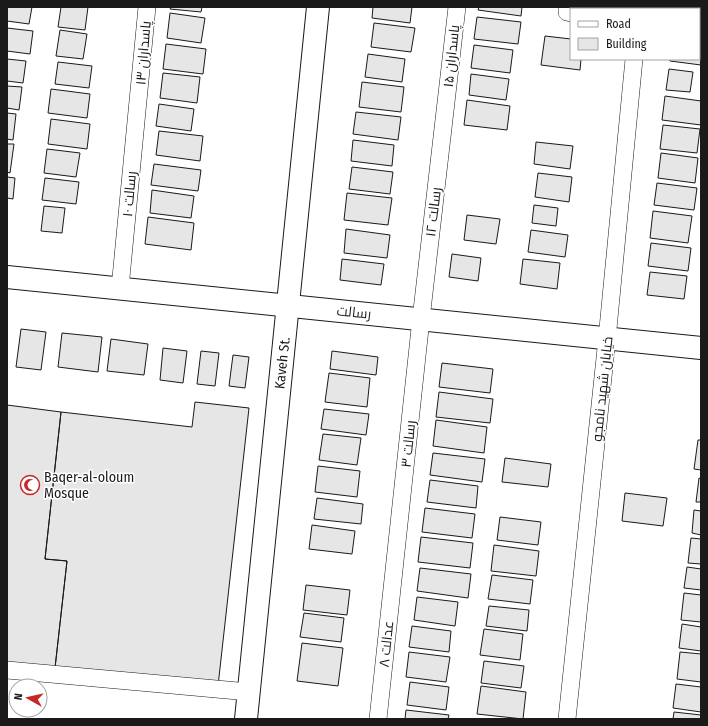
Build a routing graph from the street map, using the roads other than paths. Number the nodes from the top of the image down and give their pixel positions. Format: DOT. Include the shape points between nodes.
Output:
graph roads {
  1 [pos="147,7"];
  2 [pos="318,7"];
  3 [pos="457,7"];
  4 [pos="634,60"];
  5 [pos="138,99"];
  6 [pos="446,104"];
  7 [pos="7,277"];
  8 [pos="120,288"];
  9 [pos="288,306"];
  10 [pos="421,319"];
  11 [pos="607,339"];
  12 [pos="701,348"];
  13 [pos="394,569"];
  14 [pos="7,670"];
  15 [pos="249,692"];
  16 [pos="246,719"];
  17 [pos="378,719"];
  18 [pos="567,719"];
  1 -- 5 [label="street, پاسداران ۱۳"];
  2 -- 9 [label="street, Kaveh St."];
  3 -- 6 [label="street, پاسداران ۱۵"];
  4 -- 11 [label="street, خیابان شهید نامجو"];
  5 -- 8 [label="street, رسالت ۱۰"];
  6 -- 10 [label="street, رسالت ۱۲"];
  7 -- 8 [label="street, رسالت"];
  8 -- 9 [label="street, رسالت"];
  9 -- 10 [label="street, رسالت"];
  9 -- 15 [label="street, Kaveh St."];
  10 -- 11 [label="street, رسالت"];
  10 -- 13 [label="street, رسالت ۳"];
  11 -- 12 [label="street, رسالت"];
  11 -- 18 [label="street, خیابان شهید نامجو"];
  13 -- 17 [label="street, عدالت ۸"];
  14 -- 15 [label="street"];
  15 -- 16 [label="street, Kaveh St."];
}
